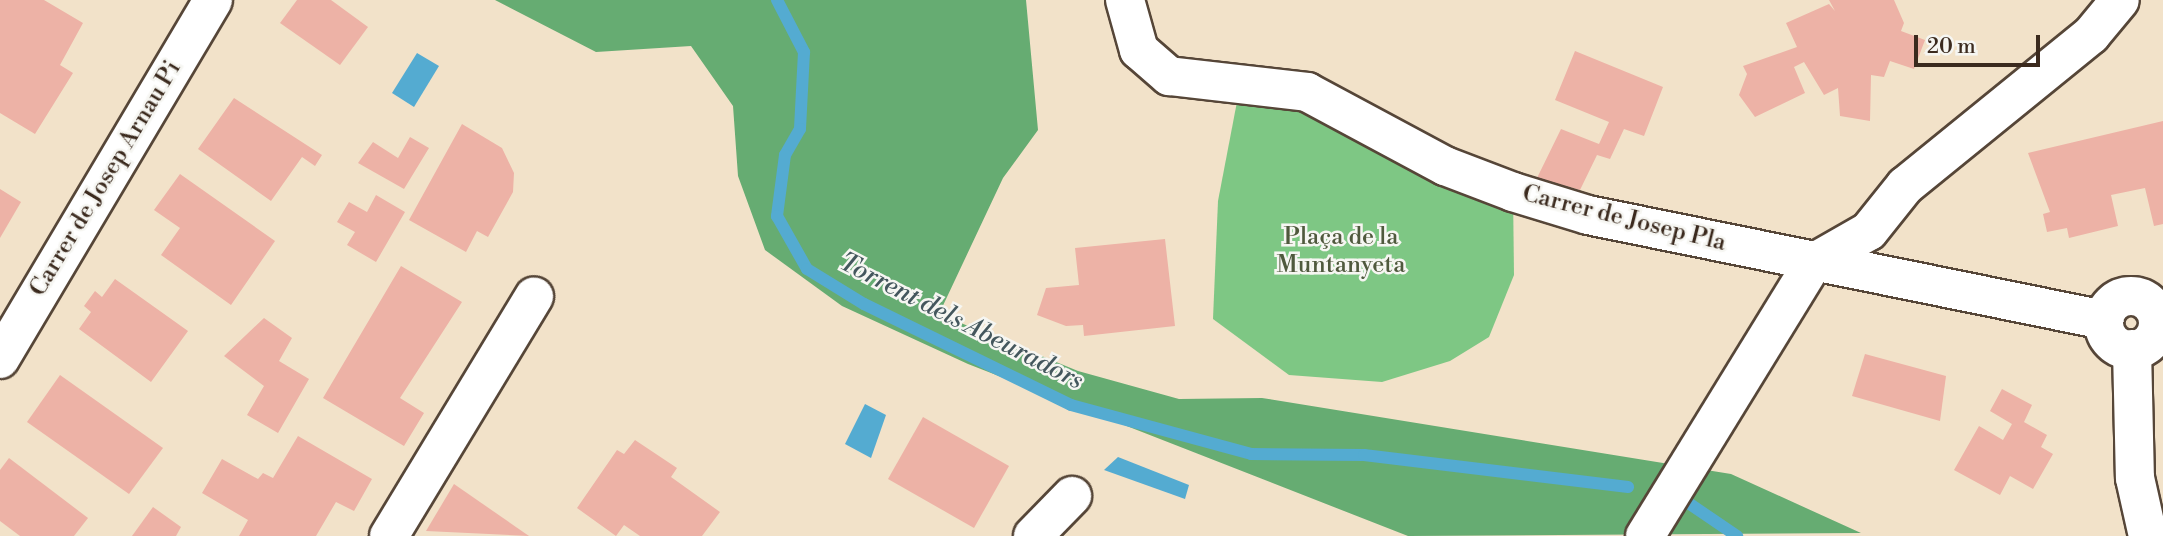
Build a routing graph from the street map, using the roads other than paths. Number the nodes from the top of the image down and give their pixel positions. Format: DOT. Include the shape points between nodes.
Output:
graph roads {
  1 [pos="213,0"];
  2 [pos="1125,0"];
  3 [pos="2120,0"];
  4 [pos="1813,263"];
  5 [pos="534,297"];
  6 [pos="2157,302"];
  7 [pos="2104,320"];
  8 [pos="2132,349"];
  9 [pos="0,359"];
  10 [pos="1072,496"];
  11 [pos="389,536"];
  12 [pos="1033,536"];
  13 [pos="1644,536"];
  14 [pos="2148,536"];
  1 -- 9 [label="street, Carrer de Josep Arnau Pi"];
  2 -- 4 [label="street, Carrer de Josep Pla" via="1139,50 1169,76 1307,92 1446,166 1513,192 1588,215"];
  3 -- 4 [label="street" via="2091,35 1905,186 1869,231"];
  4 -- 7 [label="street, Carrer de Josep Pla"];
  4 -- 13 [label="street"];
  5 -- 11 [label="street"];
  6 -- 7 [label="street" via="2120,298"];
  6 -- 8 [label="street" via="2158,330 2149,345"];
  7 -- 8 [label="street" via="2111,341"];
  8 -- 14 [label="street" via="2135,478"];
  10 -- 12 [label="street"];
}
